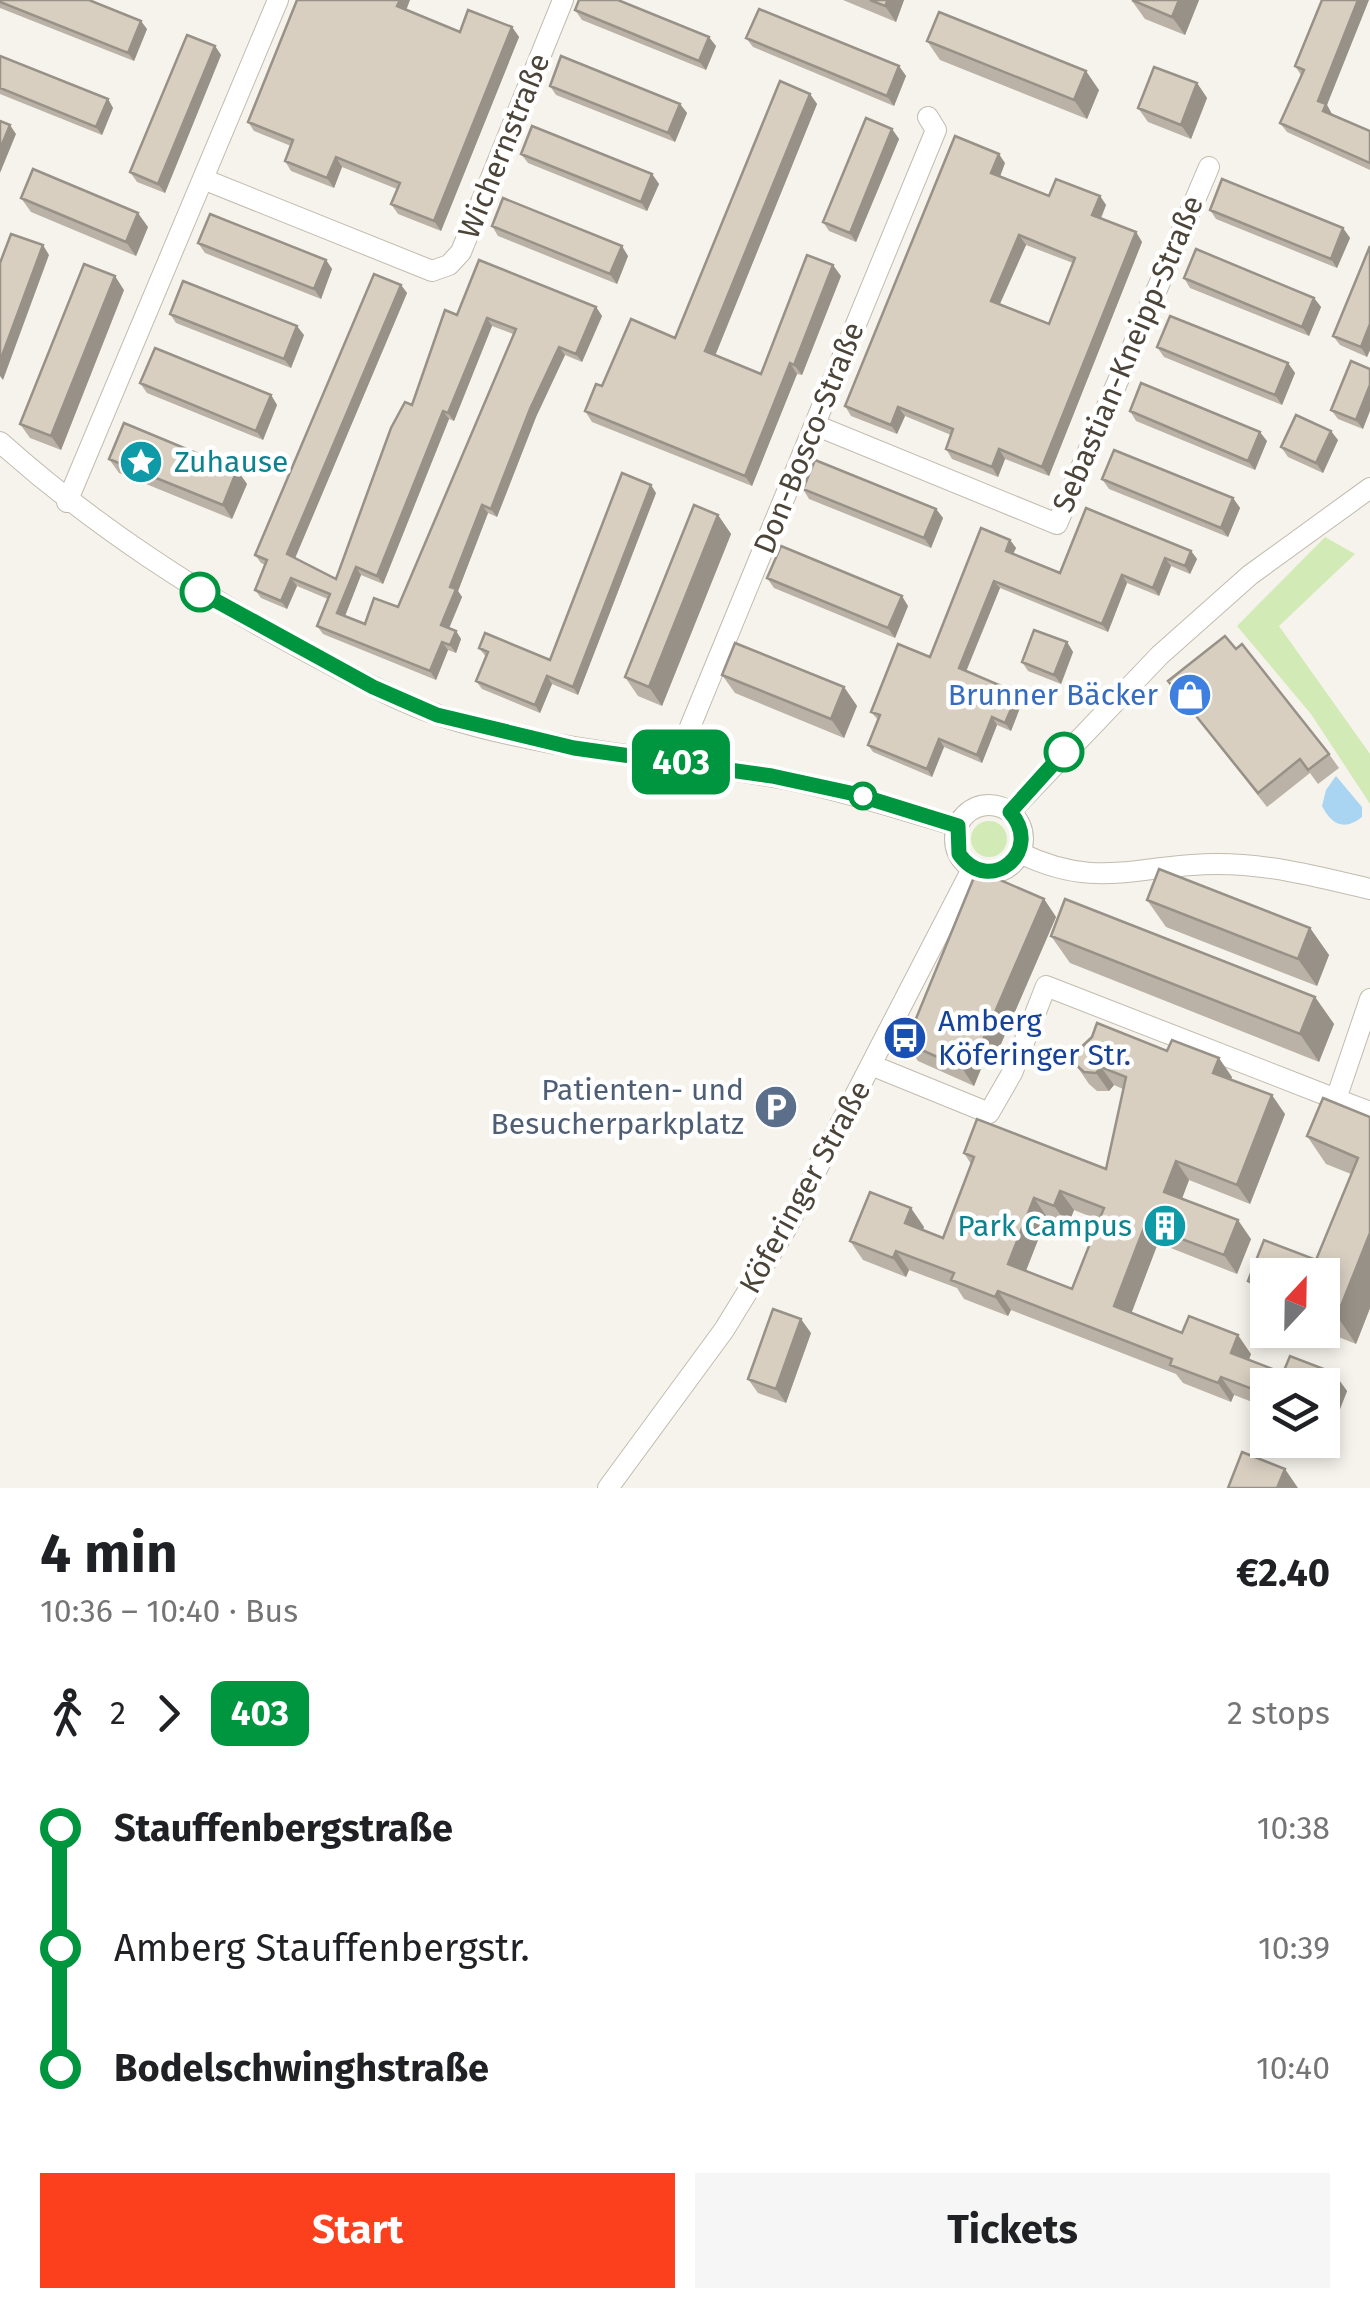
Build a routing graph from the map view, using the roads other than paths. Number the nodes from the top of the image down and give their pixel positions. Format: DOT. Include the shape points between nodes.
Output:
graph roads {
  1 [pos="278,0"];
  2 [pos="563,0"];
  3 [pos="928,117"];
  4 [pos="1209,167"];
  5 [pos="203,179"];
  6 [pos="815,424"];
  7 [pos="0,442"];
  8 [pos="1370,488"];
  9 [pos="67,502"];
  10 [pos="676,761"];
  11 [pos="1010,812"];
  12 [pos="958,826"];
  13 [pos="1020,853"];
  14 [pos="972,869"];
  15 [pos="1370,889"];
  16 [pos="1370,999"];
  17 [pos="872,1066"];
  18 [pos="1336,1099"];
  19 [pos="1370,1112"];
  20 [pos="608,1488"];
  1 -- 5 [label="street"];
  2 -- 5 [label="street, Wichernstraße" via="461,252 448,265 432,271"];
  3 -- 6 [label="street, Don-Bosco-Straße" via="936,130"];
  4 -- 6 [label="street, Sebastian-Kneipp-Straße" via="1057,524"];
  5 -- 9 [label="street"];
  6 -- 10 [label="street, Don-Bosco-Straße"];
  7 -- 9 [label="street"];
  8 -- 11 [label="street" via="1250,575 1160,655"];
  9 -- 10 [label="street" via="214,602 437,715 574,748"];
  10 -- 12 [label="street" via="855,794"];
  11 -- 12 [label="street" via="980,806"];
  11 -- 13 [label="street" via="1022,831"];
  12 -- 14 [label="street" via="956,845"];
  13 -- 14 [label="street" via="1005,869"];
  13 -- 15 [label="street" via="1080,876 1216,864 1294,870"];
  14 -- 17 [label="street, Köferinger Straße"];
  16 -- 18 [label="street"];
  17 -- 18 [label="street" via="989,1113 1046,986"];
  17 -- 20 [label="street, Köferinger Straße" via="806,1194 724,1330"];
  18 -- 19 [label="street"];
}
